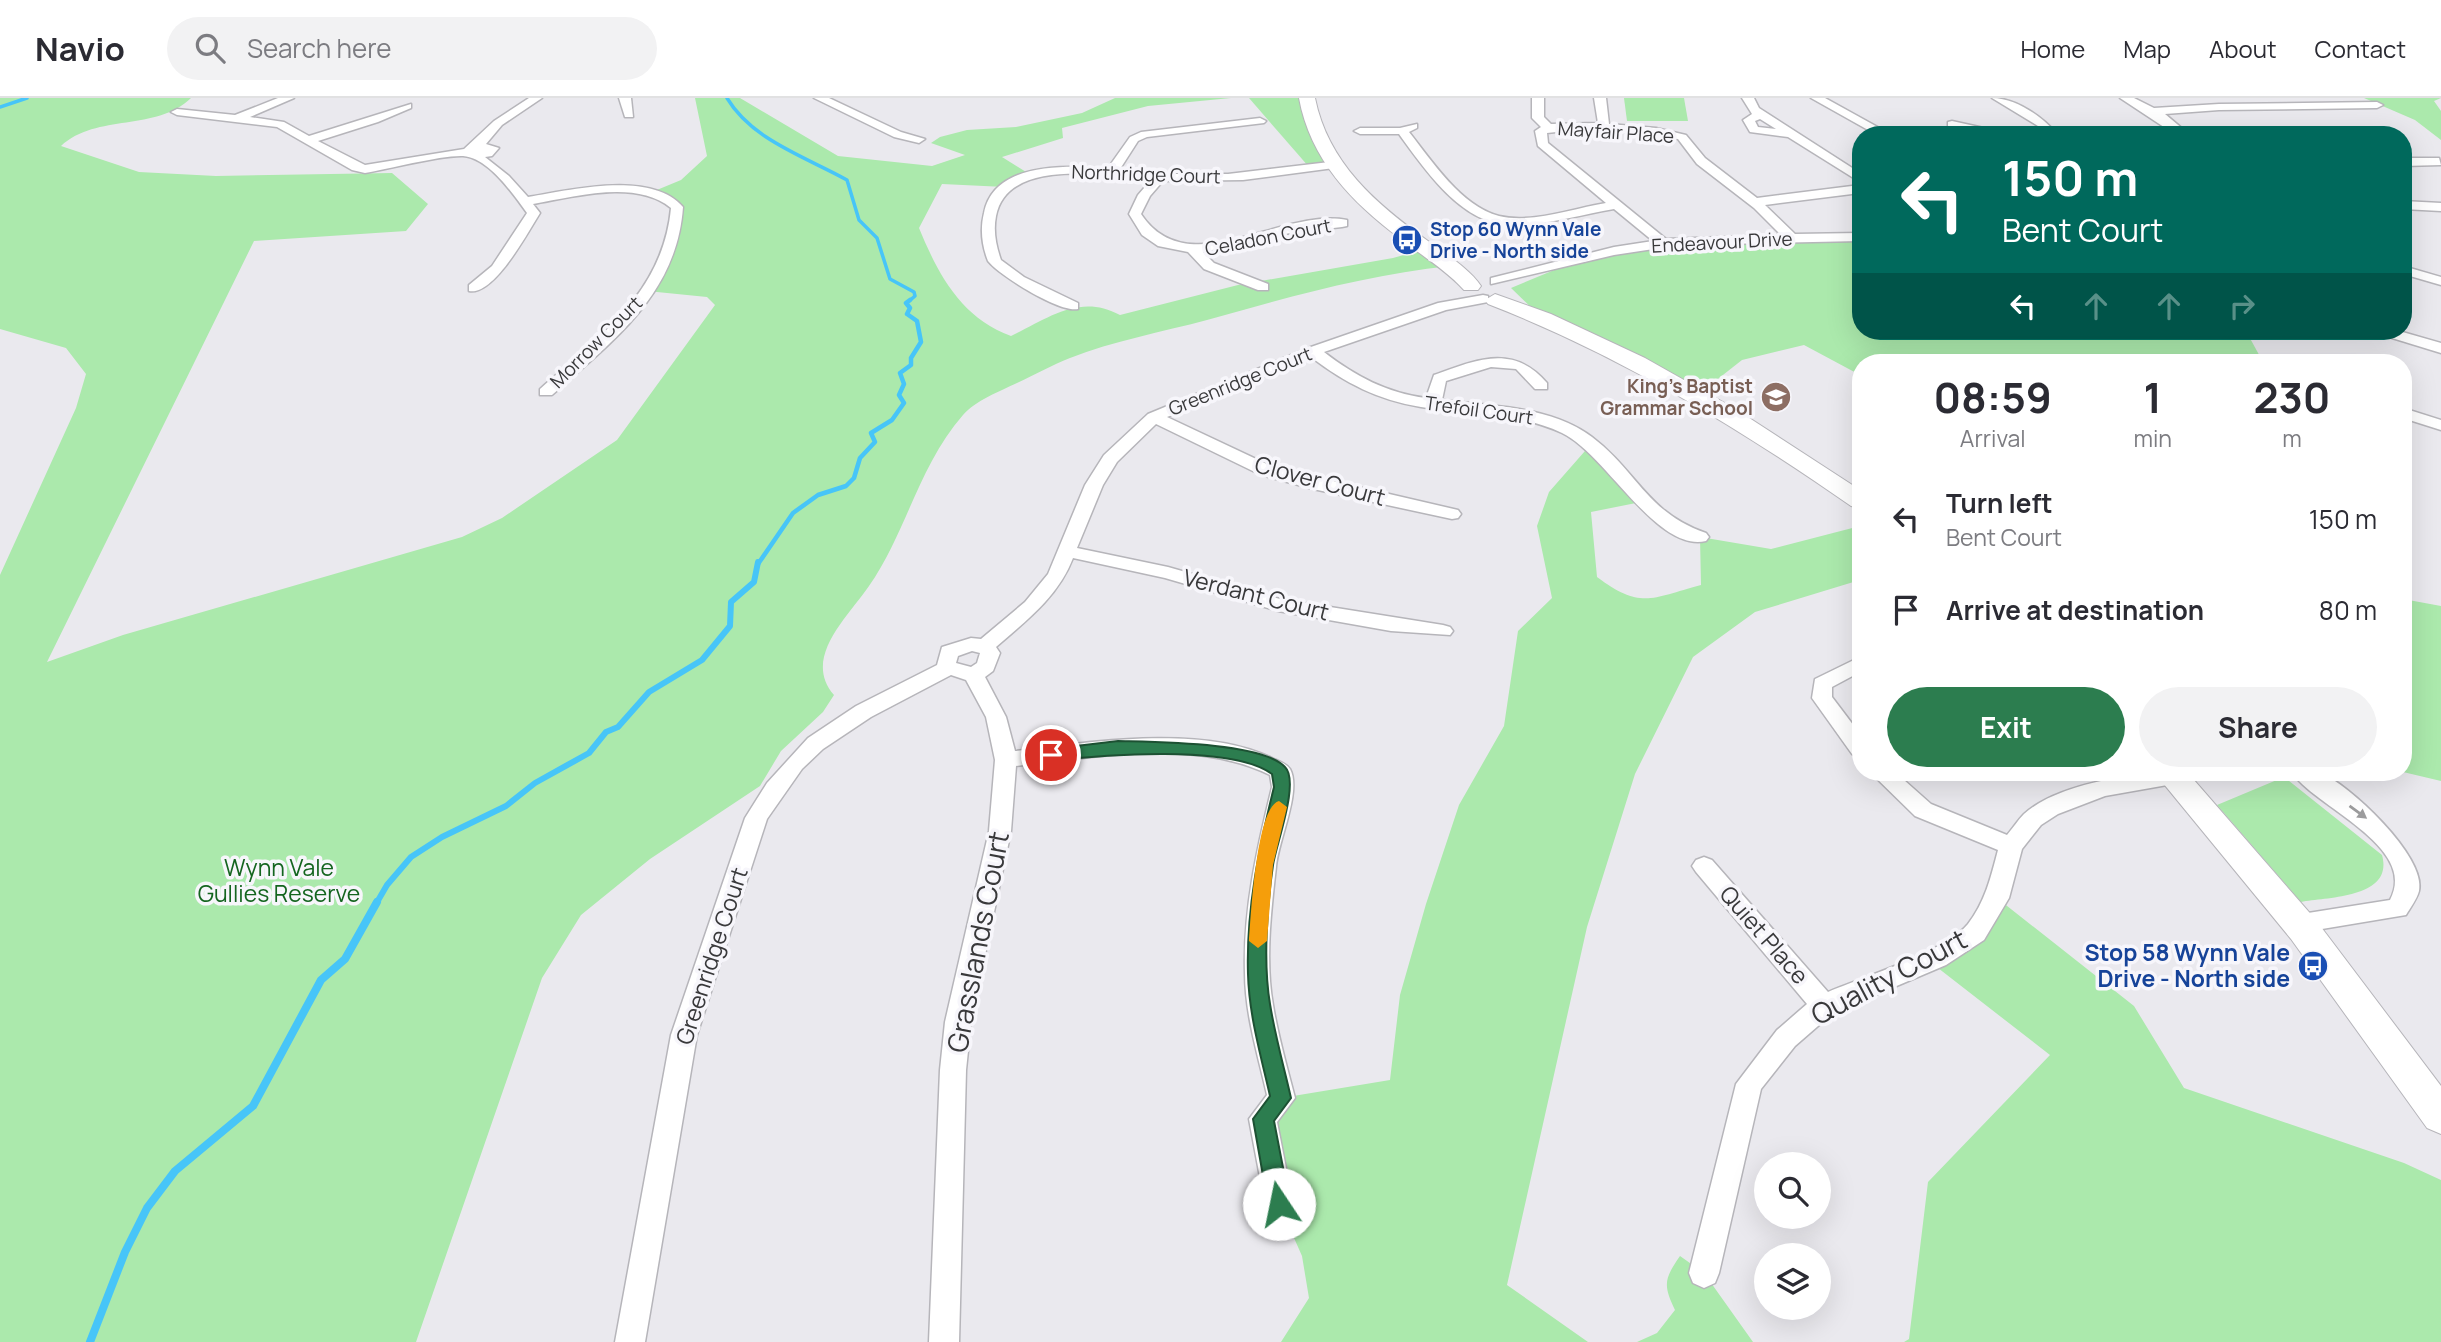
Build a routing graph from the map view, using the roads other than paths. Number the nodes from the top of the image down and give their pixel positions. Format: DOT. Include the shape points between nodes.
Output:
graph roads {
  1 [pos="288,98"];
  2 [pos="536,98"];
  3 [pos="625,98"];
  4 [pos="820,98"];
  5 [pos="1307,98"];
  6 [pos="1538,98"];
  7 [pos="1600,98"];
  8 [pos="1748,98"];
  9 [pos="1817,98"];
  10 [pos="1998,98"];
  11 [pos="2126,98"];
  12 [pos="2377,105"];
  13 [pos="407,106"];
  14 [pos="177,112"];
  15 [pos="2152,112"];
  16 [pos="629,115"];
  17 [pos="236,119"];
  18 [pos="1260,121"];
  19 [pos="2038,121"];
  20 [pos="1952,124"];
  21 [pos="1869,126"];
  22 [pos="1961,126"];
  23 [pos="2015,126"];
  24 [pos="2043,126"];
  25 [pos="2171,126"];
  26 [pos="1548,128"];
  27 [pos="1604,128"];
  28 [pos="1360,131"];
  29 [pos="311,139"];
  30 [pos="919,139"];
  31 [pos="480,150"];
  32 [pos="2412,162"];
  33 [pos="2438,162"];
  34 [pos="1334,164"];
  35 [pos="1113,170"];
  36 [pos="1852,173"];
  37 [pos="1160,177"];
  38 [pos="1852,191"];
  39 [pos="525,201"];
  40 [pos="1757,202"];
  41 [pos="1616,205"];
  42 [pos="2412,205"];
  43 [pos="2441,207"];
  44 [pos="1342,223"];
  45 [pos="1852,237"];
  46 [pos="1791,238"];
  47 [pos="1663,243"];
  48 [pos="1194,251"];
  49 [pos="2412,273"];
  50 [pos="2441,281"];
  51 [pos="1262,287"];
  52 [pos="474,288"];
  53 [pos="1491,290"];
  54 [pos="1073,306"];
  55 [pos="2412,339"];
  56 [pos="2441,348"];
  57 [pos="1313,351"];
  58 [pos="1541,386"];
  59 [pos="546,392"];
  60 [pos="1433,404"];
  61 [pos="2412,415"];
  62 [pos="1154,417"];
  63 [pos="2441,425"];
  64 [pos="1852,496"];
  65 [pos="1452,514"];
  66 [pos="1700,537"];
  67 [pos="1069,552"];
  68 [pos="1443,631"];
  69 [pos="985,646"];
  70 [pos="949,668"];
  71 [pos="1852,668"];
  72 [pos="974,675"];
  73 [pos="1852,738"];
  74 [pos="1006,760"];
  75 [pos="1891,781"];
  76 [pos="2136,781"];
  77 [pos="2177,781"];
  78 [pos="2315,781"];
  79 [pos="2011,846"];
  80 [pos="1704,866"];
  81 [pos="2298,923"];
  82 [pos="1824,1005"];
  83 [pos="2440,1117"];
  84 [pos="1279,1204"];
  85 [pos="1704,1273"];
  86 [pos="630,1342"];
  87 [pos="944,1342"];
  1 -- 17 [label="street"];
  2 -- 31 [label="street"];
  3 -- 16 [label="street"];
  4 -- 30 [label="street" via="898,135"];
  5 -- 34 [label="main road" via="1313,126"];
  6 -- 26 [label="street" via="1538,118"];
  7 -- 27 [label="street"];
  8 -- 36 [label="street" via="1761,114"];
  9 -- 21 [label="street"];
  10 -- 19 [label="street"];
  11 -- 15 [label="street"];
  12 -- 15 [label="street"];
  13 -- 29 [label="street"];
  14 -- 17 [label="street"];
  15 -- 25 [label="street"];
  17 -- 29 [label="street" via="280,124"];
  18 -- 35 [label="street" via="1145,134 1134,139"];
  19 -- 23 [label="street"];
  19 -- 24 [label="street"];
  20 -- 22 [label="street"];
  26 -- 27 [label="street, Mayfair Place"];
  26 -- 41 [label="street" via="1541,131 1542,144"];
  27 -- 40 [label="street, Mayfair Place" via="1684,138 1700,161"];
  28 -- 41 [label="street" via="1407,128 1449,186 1490,217 1516,220"];
  29 -- 31 [label="street" via="366,169"];
  31 -- 39 [label="street"];
  32 -- 33 [label="street"];
  34 -- 37 [label="street, Northridge Court" via="1215,178"];
  34 -- 53 [label="main road" via="1390,221"];
  35 -- 37 [label="street, Northridge Court"];
  35 -- 54 [label="street, Northridge Court" via="1084,168 1031,175 992,199 989,241 996,262"];
  37 -- 48 [label="street, Celadon Court" via="1135,214 1141,227 1163,243"];
  38 -- 40 [label="street"];
  39 -- 52 [label="street" via="534,213 527,225 497,269"];
  39 -- 59 [label="street, Morrow Court" via="586,192 652,192 664,195 677,208 672,247 658,277 629,314"];
  40 -- 46 [label="street"];
  41 -- 47 [label="street"];
  42 -- 43 [label="street"];
  44 -- 48 [label="street, Celadon Court" via="1291,228"];
  45 -- 46 [label="street, Endeavour Drive"];
  46 -- 47 [label="street, Endeavour Drive"];
  47 -- 53 [label="street, Endeavour Drive" via="1614,251"];
  48 -- 51 [label="street, Celadon Court" via="1209,266"];
  49 -- 50 [label="street"];
  53 -- 57 [label="street, Greenridge Court"];
  53 -- 64 [label="main road" via="1731,415"];
  55 -- 56 [label="street"];
  57 -- 60 [label="street, Trefoil Court" via="1370,389"];
  57 -- 62 [label="street, Greenridge Court"];
  58 -- 60 [label="street" via="1525,368 1507,362 1439,379"];
  60 -- 66 [label="street, Trefoil Court" via="1505,410 1569,430 1592,443 1666,523"];
  61 -- 63 [label="street"];
  62 -- 65 [label="street, Clover Court" via="1266,471"];
  62 -- 67 [label="street, Greenridge Court" via="1110,459 1094,485"];
  67 -- 68 [label="street, Verdant Court" via="1168,573 1278,605"];
  67 -- 69 [label="street, Greenridge Court" via="1044,593"];
  69 -- 70 [label="street" via="955,648 946,657"];
  69 -- 72 [label="street" via="990,660"];
  70 -- 72 [label="street"];
  70 -- 86 [label="street, Greenridge Court" via="840,723 818,740 770,792 755,818 684,1035"];
  71 -- 73 [label="street" via="1822,684 1822,698"];
  72 -- 74 [label="street, Grasslands Court" via="996,717"];
  74 -- 84 [label="street" via="1118,747 1188,749 1253,758 1280,771 1283,787 1264,865 1257,972 1281,1098 1263,1119"];
  74 -- 87 [label="street, Grasslands Court" via="1000,831 958,1022"];
  75 -- 79 [label="street" via="1923,810"];
  76 -- 79 [label="street, Quality Court" via="2102,788 2050,808 2033,819"];
  77 -- 81 [label="main road"];
  78 -- 81 [label="street, one-way" via="2396,841 2416,878 2410,899 2398,908"];
  79 -- 82 [label="street, Quality Court" via="1997,898 1975,933 1937,958"];
  80 -- 82 [label="street, Quiet Place"];
  81 -- 83 [label="main road"];
  82 -- 85 [label="street, Quality Court" via="1786,1038 1749,1084"];
}
